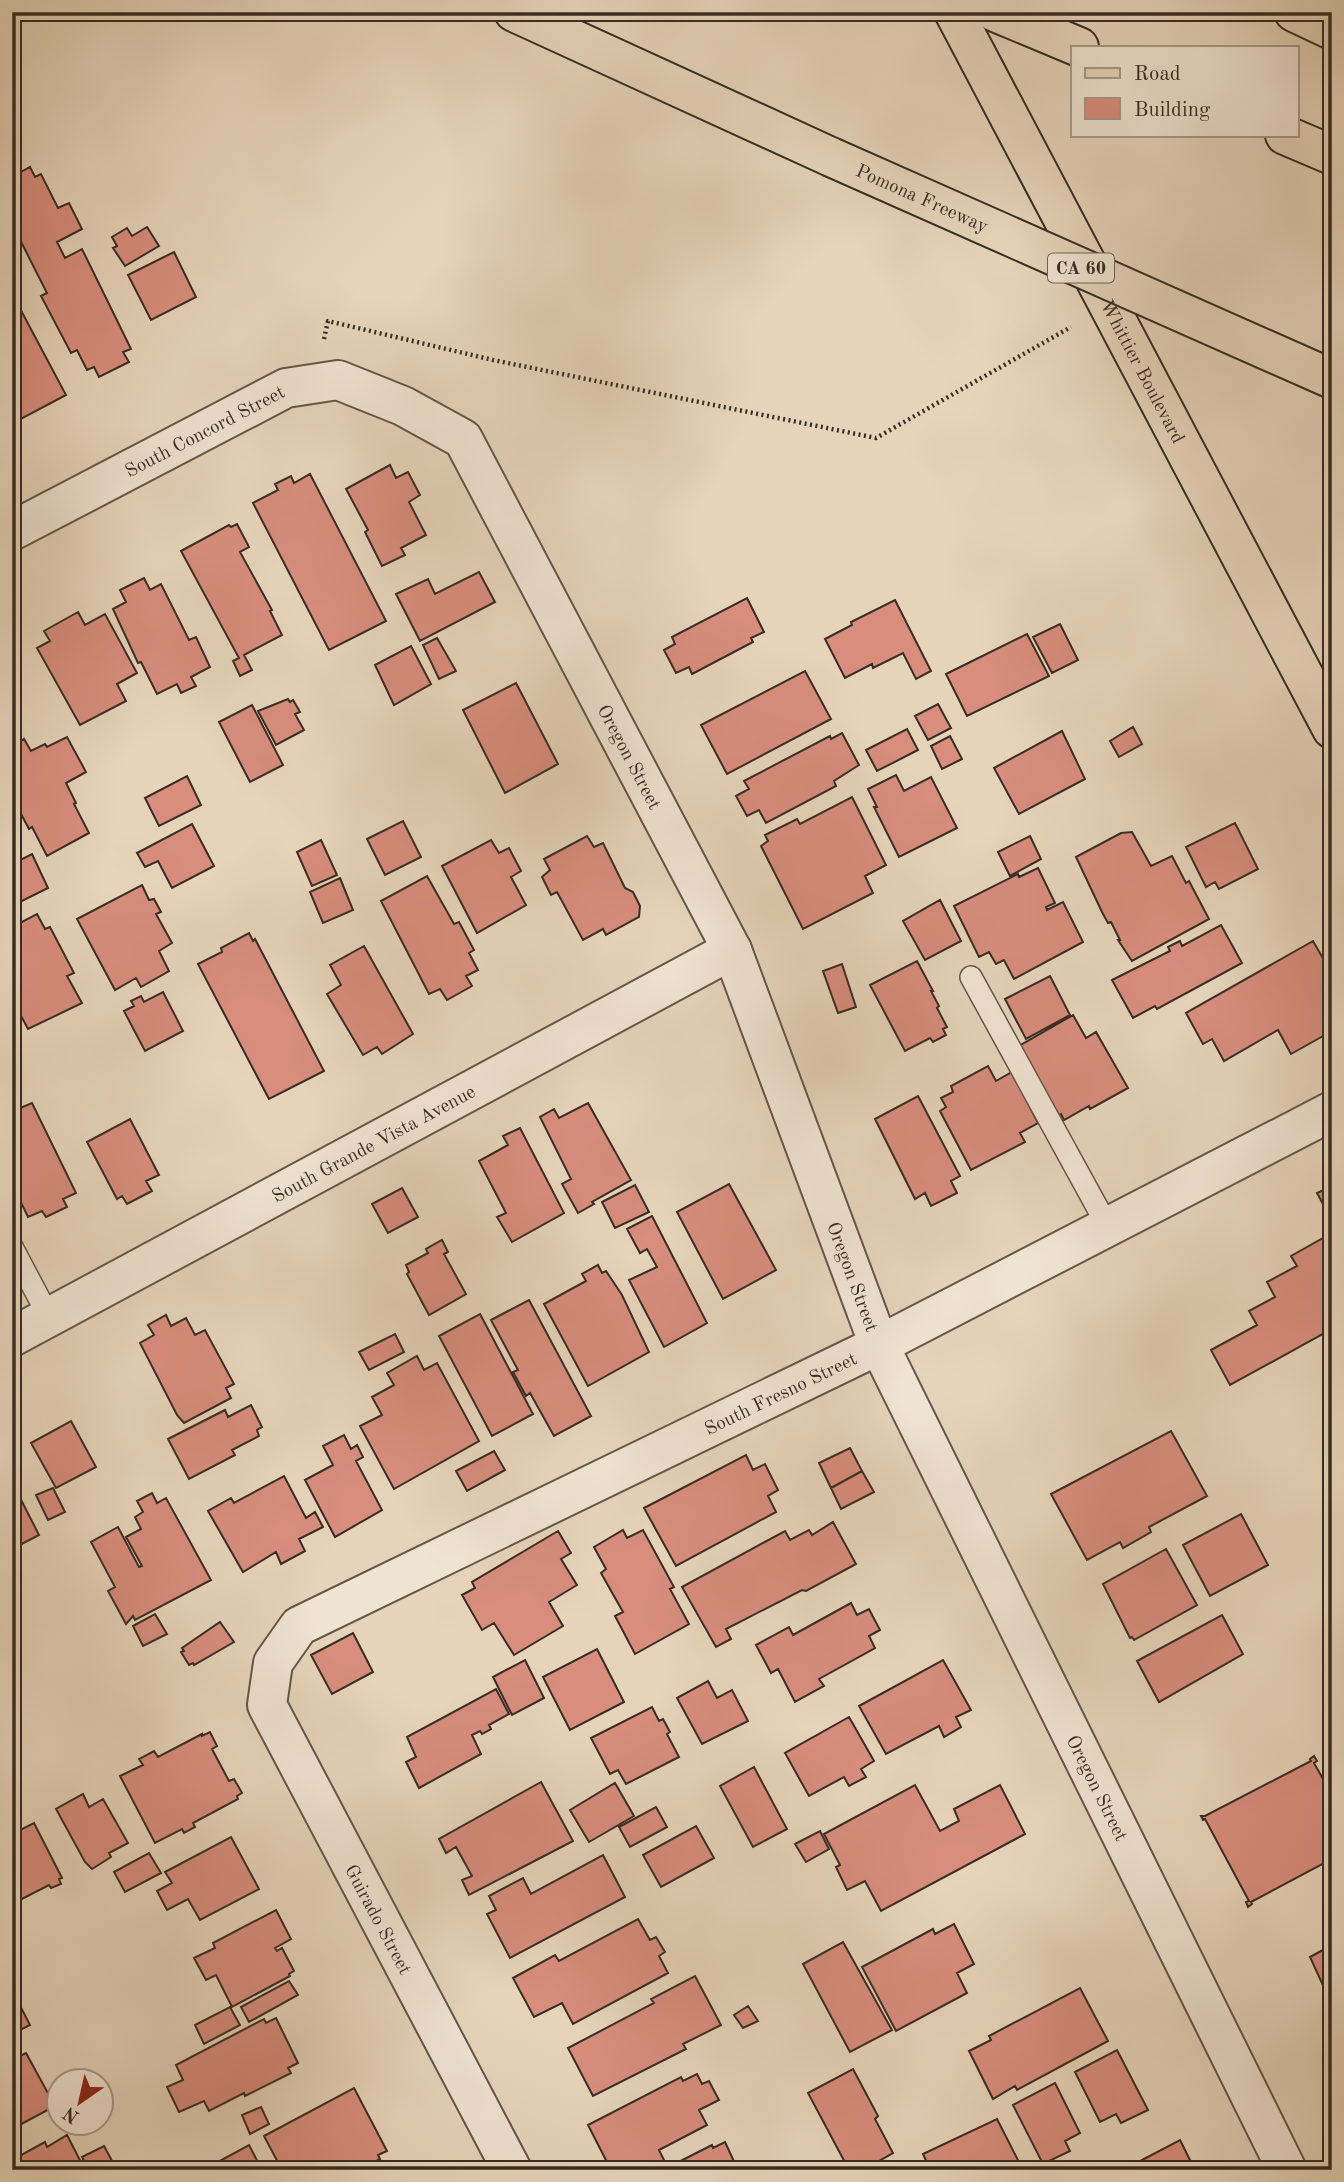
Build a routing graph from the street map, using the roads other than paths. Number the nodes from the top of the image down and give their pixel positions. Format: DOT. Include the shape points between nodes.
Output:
graph roads {
  1 [pos="514,12"];
  2 [pos="954,12"];
  3 [pos="995,12"];
  4 [pos="1294,12"];
  5 [pos="1332,30"];
  6 [pos="1077,46"];
  7 [pos="1287,136"];
  8 [pos="1332,155"];
  9 [pos="1332,379"];
  10 [pos="403,406"];
  11 [pos="12,531"];
  12 [pos="1332,729"];
  13 [pos="733,950"];
  14 [pos="971,977"];
  15 [pos="1332,1111"];
  16 [pos="1108,1227"];
  17 [pos="12,1247"];
  18 [pos="49,1317"];
  19 [pos="12,1337"];
  20 [pos="879,1345"];
  21 [pos="274,1662"];
  22 [pos="512,2170"];
  23 [pos="1287,2170"];
  1 -- 9 [label="main road, Pomona Freeway / CA 60, bridge"];
  2 -- 12 [label="main road, Whittier Boulevard"];
  3 -- 6 [label="main road"];
  4 -- 5 [label="main road"];
  7 -- 8 [label="main road"];
  10 -- 11 [label="street, South Concord Street" via="338,380 286,388"];
  10 -- 13 [label="street, Oregon Street" via="463,439"];
  13 -- 18 [label="street, South Grande Vista Avenue"];
  13 -- 20 [label="street, Oregon Street"];
  14 -- 16 [label="lane"];
  15 -- 16 [label="street, South Fresno Street"];
  16 -- 20 [label="street, South Fresno Street"];
  17 -- 18 [label="lane"];
  18 -- 19 [label="street, South Grande Vista Avenue"];
  20 -- 21 [label="street, South Fresno Street" via="299,1626"];
  20 -- 23 [label="street, Oregon Street"];
  21 -- 22 [label="street, Guirado Street" via="267,1705"];
}
